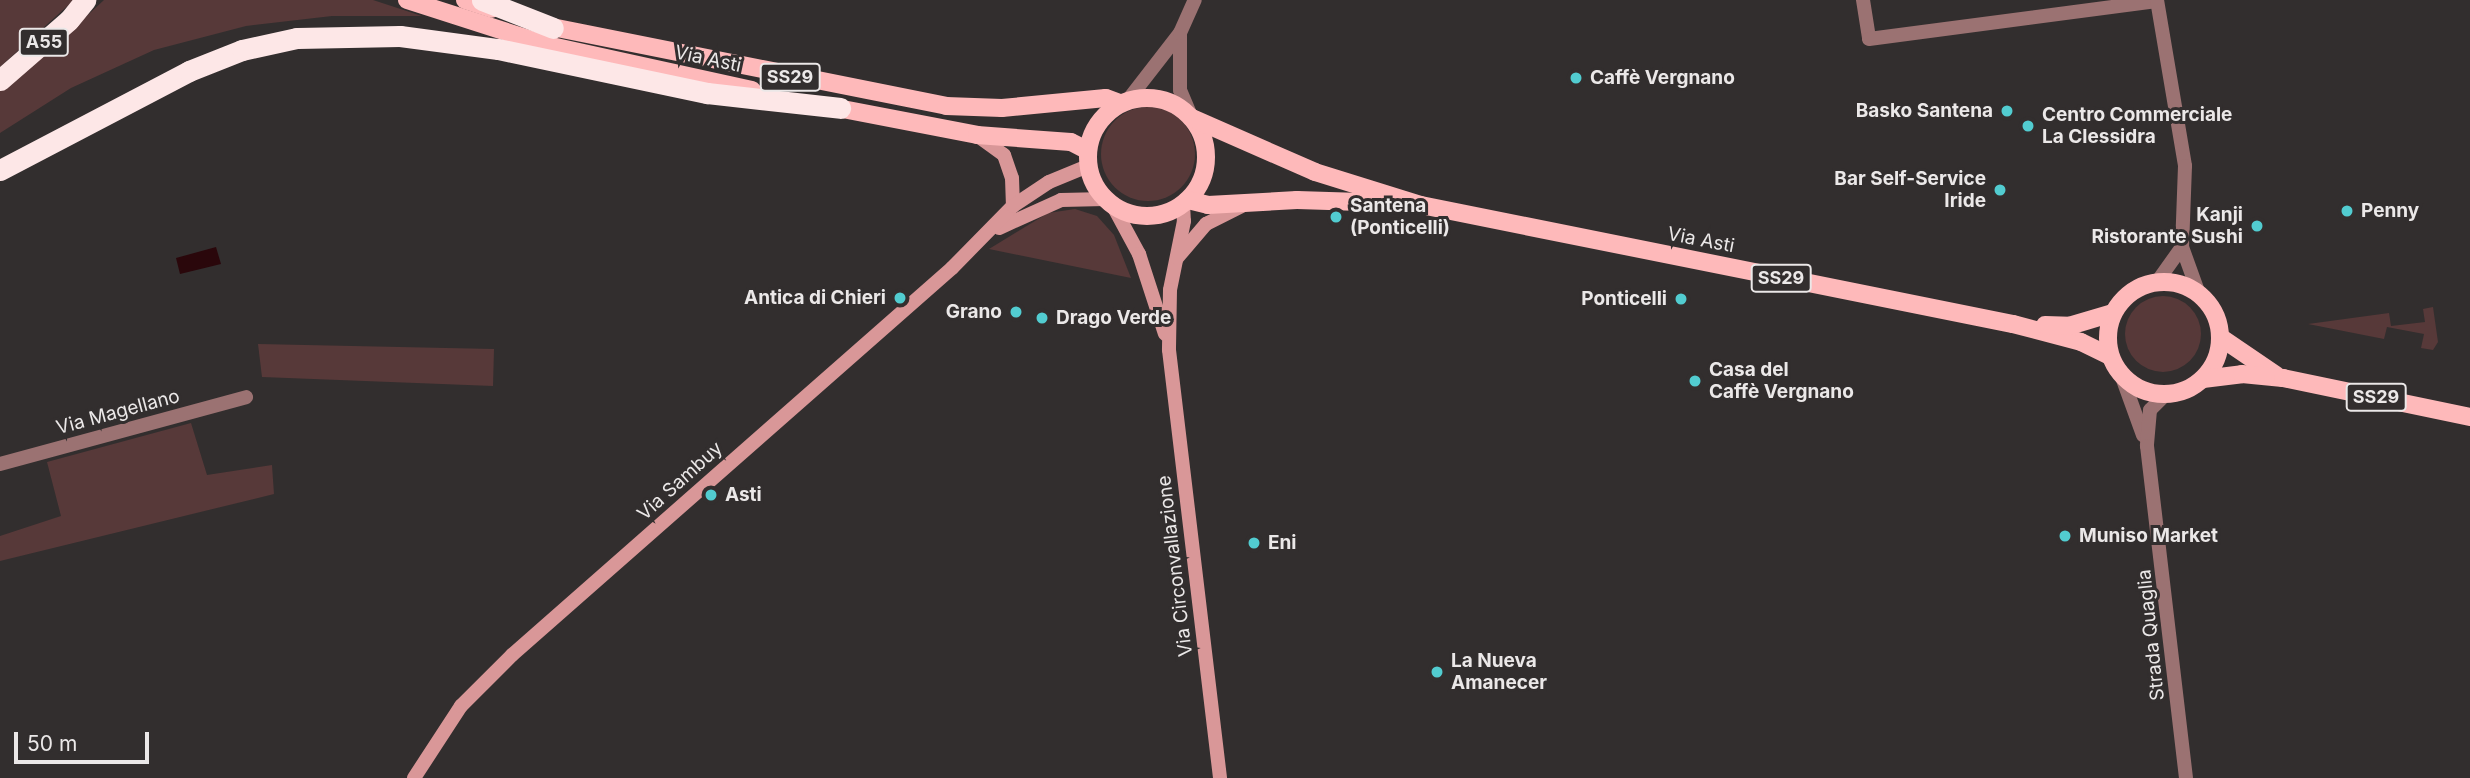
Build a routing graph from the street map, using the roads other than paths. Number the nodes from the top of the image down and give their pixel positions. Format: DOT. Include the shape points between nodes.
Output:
graph roads {
  1 [pos="85,0"];
  2 [pos="407,0"];
  3 [pos="465,0"];
  4 [pos="482,0"];
  5 [pos="1195,0"];
  6 [pos="1863,0"];
  7 [pos="2157,0"];
  8 [pos="553,28"];
  9 [pos="1180,33"];
  10 [pos="0,80"];
  11 [pos="1124,102"];
  12 [pos="840,108"];
  13 [pos="1192,118"];
  14 [pos="977,135"];
  15 [pos="1088,158"];
  16 [pos="0,170"];
  17 [pos="1252,201"];
  18 [pos="1185,202"];
  19 [pos="1109,203"];
  20 [pos="1421,205"];
  21 [pos="1013,206"];
  22 [pos="992,231"];
  23 [pos="2182,247"];
  24 [pos="1174,261"];
  25 [pos="2157,282"];
  26 [pos="2199,294"];
  27 [pos="2113,313"];
  28 [pos="2013,324"];
  29 [pos="2220,337"];
  30 [pos="1169,349"];
  31 [pos="2110,356"];
  32 [pos="2122,377"];
  33 [pos="2283,378"];
  34 [pos="2203,379"];
  35 [pos="2165,395"];
  36 [pos="246,397"];
  37 [pos="2470,416"];
  38 [pos="2147,446"];
  39 [pos="0,464"];
  40 [pos="414,778"];
  41 [pos="1220,778"];
  42 [pos="2186,778"];
  1 -- 10 [label="highway, A55" via="69,20"];
  2 -- 12 [label="main road, Via Asti / SS29" via="573,51"];
  3 -- 8 [label="main road, Via Asti / SS29"];
  4 -- 8 [label="highway"];
  5 -- 9 [label="street"];
  6 -- 7 [label="street" via="1869,39"];
  7 -- 23 [label="street" via="2185,166"];
  8 -- 11 [label="main road, Via Asti / SS29" via="946,106 1002,108 1106,98"];
  9 -- 11 [label="street"];
  9 -- 13 [label="street" via="1180,90"];
  11 -- 13 [label="main road" via="1163,99"];
  11 -- 15 [label="main road" via="1098,122"];
  12 -- 14 [label="main road, Via Asti / SS29"];
  12 -- 16 [label="highway" via="707,93 498,48 400,36 337,35 242,50 189,71"];
  13 -- 18 [label="main road" via="1202,133 1205,169"];
  13 -- 20 [label="main road, Via Asti / SS29" via="1315,172"];
  14 -- 15 [label="main road, Via Asti / SS29" via="1071,142"];
  14 -- 21 [label="street" via="1004,155 1012,178"];
  15 -- 19 [label="main road"];
  15 -- 21 [label="street, Via Sambuy"];
  17 -- 18 [label="main road, Via Asti / SS29"];
  17 -- 20 [label="main road, Via Asti / SS29"];
  17 -- 24 [label="street" via="1206,224"];
  18 -- 19 [label="main road" via="1148,216"];
  18 -- 24 [label="street, Via Circonvallazione"];
  19 -- 22 [label="street, Via Sambuy" via="1061,200"];
  19 -- 30 [label="street, Via Circonvallazione" via="1139,254"];
  20 -- 28 [label="main road, Via Asti / SS29"];
  21 -- 22 [label="street, Via Sambuy"];
  22 -- 40 [label="street, Via Sambuy" via="495,670 444,728"];
  23 -- 25 [label="street"];
  23 -- 26 [label="street"];
  24 -- 30 [label="street, Via Circonvallazione"];
  25 -- 26 [label="main road" via="2172,282"];
  25 -- 27 [label="main road" via="2130,293"];
  26 -- 29 [label="main road" via="2214,313"];
  27 -- 28 [label="main road, Via Asti" via="2069,326"];
  27 -- 31 [label="main road" via="2108,327"];
  28 -- 31 [label="main road, Via Asti" via="2081,342"];
  29 -- 33 [label="main road"];
  29 -- 34 [label="main road" via="2216,360"];
  30 -- 41 [label="street, Via Circonvallazione"];
  31 -- 32 [label="main road"];
  32 -- 35 [label="main road" via="2142,390"];
  32 -- 38 [label="street, Strada Quaglia"];
  33 -- 34 [label="main road" via="2242,374"];
  33 -- 37 [label="main road, SS29"];
  34 -- 35 [label="main road" via="2186,390"];
  35 -- 38 [label="street, Strada Quaglia" via="2150,410"];
  36 -- 39 [label="street, Via Magellano"];
  38 -- 42 [label="street, Strada Quaglia"];
}
